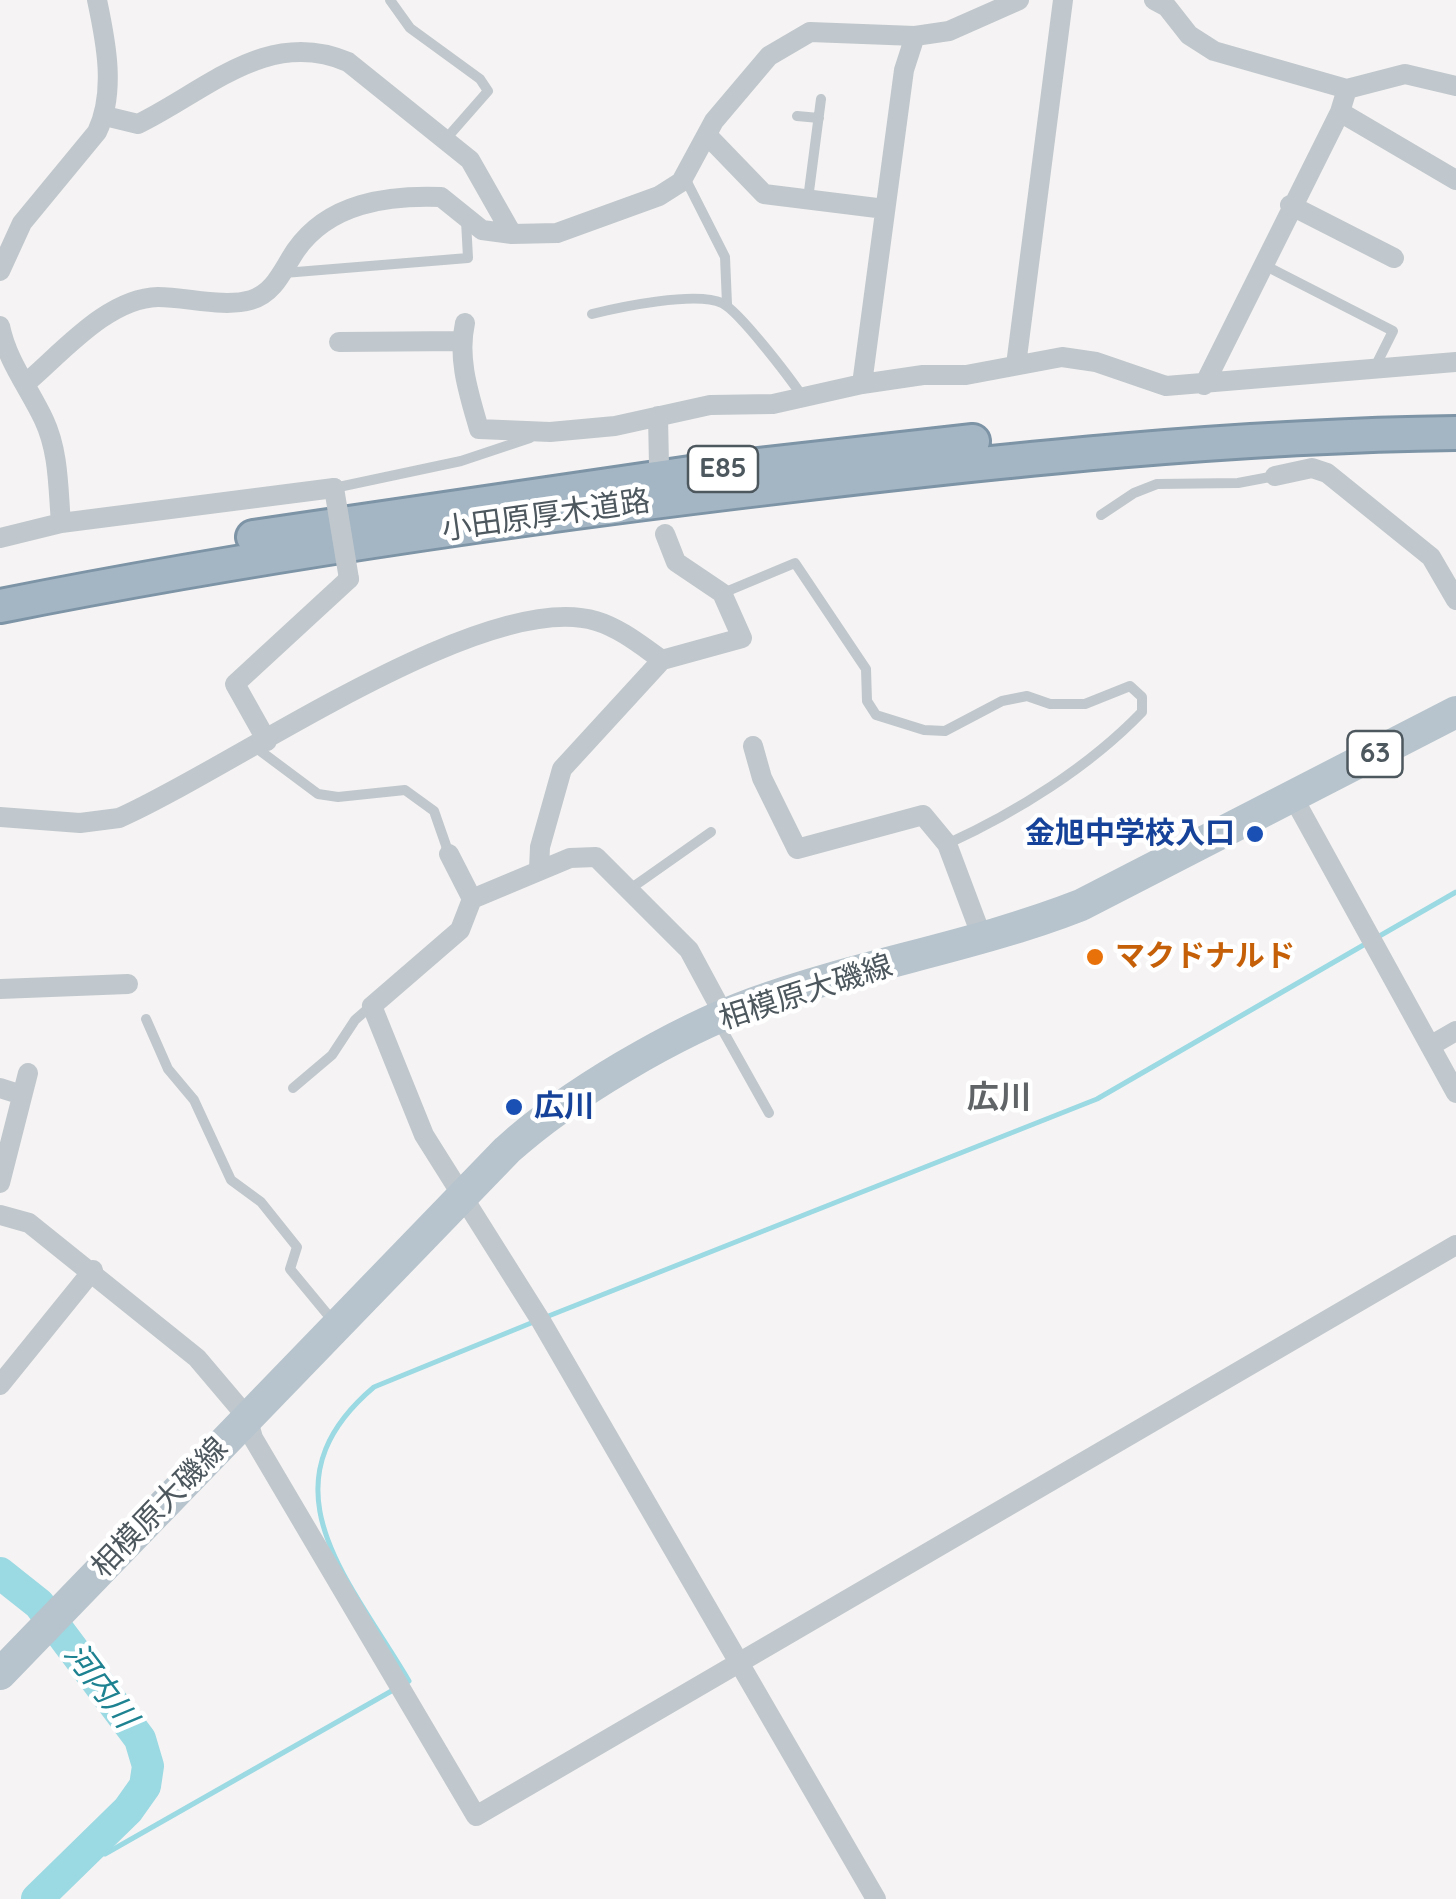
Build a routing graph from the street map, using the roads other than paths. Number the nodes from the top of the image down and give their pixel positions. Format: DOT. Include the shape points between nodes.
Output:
graph roads {
  1 [pos="97,0"];
  2 [pos="390,0"];
  3 [pos="1020,0"];
  4 [pos="1063,0"];
  5 [pos="1154,0"];
  6 [pos="982,8"];
  7 [pos="914,36"];
  8 [pos="1456,86"];
  9 [pos="1347,89"];
  10 [pos="821,99"];
  11 [pos="1340,112"];
  12 [pos="105,116"];
  13 [pos="797,116"];
  14 [pos="819,118"];
  15 [pos="707,136"];
  16 [pos="445,140"];
  17 [pos="684,177"];
  18 [pos="1456,180"];
  19 [pos="808,200"];
  20 [pos="1290,205"];
  21 [pos="885,209"];
  22 [pos="466,216"];
  23 [pos="512,234"];
  24 [pos="2,257"];
  25 [pos="1394,258"];
  26 [pos="1261,264"];
  27 [pos="284,272"];
  28 [pos="727,304"];
  29 [pos="592,314"];
  30 [pos="0,326"];
  31 [pos="339,342"];
  32 [pos="1456,362"];
  33 [pos="1016,364"];
  34 [pos="1374,370"];
  35 [pos="24,384"];
  36 [pos="862,384"];
  37 [pos="1204,384"];
  38 [pos="802,396"];
  39 [pos="658,416"];
  40 [pos="1453,422"];
  41 [pos="550,432"];
  42 [pos="660,466"];
  43 [pos="1275,476"];
  44 [pos="334,488"];
  45 [pos="1101,515"];
  46 [pos="61,523"];
  47 [pos="665,534"];
  48 [pos="0,538"];
  49 [pos="0,583"];
  50 [pos="722,593"];
  51 [pos="1456,600"];
  52 [pos="0,606"];
  53 [pos="662,660"];
  54 [pos="1456,712"];
  55 [pos="261,744"];
  56 [pos="753,746"];
  57 [pos="1293,796"];
  58 [pos="0,816"];
  59 [pos="711,832"];
  60 [pos="947,844"];
  61 [pos="448,854"];
  62 [pos="539,869"];
  63 [pos="630,889"];
  64 [pos="472,899"];
  65 [pos="983,940"];
  66 [pos="128,984"];
  67 [pos="0,989"];
  68 [pos="372,1006"];
  69 [pos="720,1018"];
  70 [pos="146,1019"];
  71 [pos="1456,1031"];
  72 [pos="1430,1046"];
  73 [pos="28,1073"];
  74 [pos="0,1088"];
  75 [pos="293,1088"];
  76 [pos="1456,1093"];
  77 [pos="22,1095"];
  78 [pos="768,1113"];
  79 [pos="0,1183"];
  80 [pos="462,1195"];
  81 [pos="0,1214"];
  82 [pos="1456,1245"];
  83 [pos="92,1270"];
  84 [pos="336,1324"];
  85 [pos="0,1385"];
  86 [pos="247,1417"];
  87 [pos="738,1661"];
  88 [pos="0,1674"];
  89 [pos="876,1899"];
  1 -- 12 [label="street"];
  2 -- 16 [label="lane" via="410,28 488,91"];
  3 -- 6 [label="street"];
  4 -- 33 [label="street"];
  5 -- 9 [label="street" via="1214,50"];
  6 -- 7 [label="street" via="949,32"];
  7 -- 15 [label="street" via="810,32 769,56"];
  7 -- 21 [label="street"];
  8 -- 9 [label="street" via="1406,74"];
  9 -- 11 [label="street"];
  10 -- 14 [label="lane"];
  11 -- 18 [label="street"];
  11 -- 20 [label="street"];
  12 -- 16 [label="street" via="138,124 202,84 298,49 348,62"];
  12 -- 24 [label="street"];
  13 -- 14 [label="lane"];
  14 -- 19 [label="lane"];
  15 -- 17 [label="street"];
  15 -- 19 [label="street" via="764,194"];
  16 -- 23 [label="street" via="470,160"];
  17 -- 23 [label="street" via="659,196 556,233"];
  17 -- 28 [label="lane" via="725,258"];
  19 -- 21 [label="street"];
  20 -- 25 [label="street"];
  20 -- 26 [label="street"];
  21 -- 36 [label="street"];
  22 -- 23 [label="street" via="482,230"];
  22 -- 27 [label="street" via="441,196 372,199 307,236"];
  22 -- 27 [label="lane" via="468,258"];
  26 -- 34 [label="lane" via="1394,331"];
  26 -- 37 [label="street"];
  27 -- 35 [label="street" via="254,300 152,297 124,308 102,318"];
  28 -- 29 [label="lane" via="692,300"];
  28 -- 38 [label="lane" via="779,359"];
  30 -- 35 [label="street"];
  31 -- 41 [label="street" via="463,332 466,381 479,429"];
  32 -- 34 [label="street"];
  33 -- 36 [label="street" via="966,376"];
  33 -- 37 [label="street" via="1062,357 1166,386"];
  34 -- 37 [label="street"];
  35 -- 46 [label="street" via="56,455"];
  36 -- 38 [label="street"];
  38 -- 39 [label="street"];
  39 -- 41 [label="street"];
  39 -- 42 [label="street"];
  40 -- 49 [label="highway, 小田原厚木道路 / E85" via="1031,435 697,472 363,518"];
  40 -- 52 [label="highway, 小田原厚木道路 / E85" via="1013,459 696,496 368,541"];
  41 -- 44 [label="lane" via="461,461"];
  43 -- 45 [label="lane" via="1157,484"];
  43 -- 51 [label="street" via="1312,468 1326,473 1431,558"];
  44 -- 46 [label="street"];
  44 -- 55 [label="street, bridge" via="350,579 235,684"];
  46 -- 48 [label="street"];
  47 -- 50 [label="street" via="676,562"];
  50 -- 53 [label="street" via="742,638"];
  50 -- 60 [label="lane" via="795,563 866,669 867,700 876,715 896,724 945,731 977,710 1027,696 1085,704 1130,686 1142,697 1142,712 1110,744 987,826"];
  53 -- 55 [label="street" via="596,620 558,617 509,625 470,635 389,673"];
  53 -- 62 [label="street" via="562,770"];
  54 -- 57 [label="main road, 相模原大磯線 / 63"];
  55 -- 58 [label="street" via="119,818"];
  55 -- 61 [label="lane" via="318,794 406,790 434,811"];
  56 -- 60 [label="street" via="797,849 923,816"];
  57 -- 65 [label="main road, 相模原大磯線 / 63" via="1081,904"];
  57 -- 72 [label="street"];
  59 -- 63 [label="lane"];
  60 -- 65 [label="street"];
  61 -- 64 [label="street"];
  62 -- 63 [label="street" via="596,856"];
  62 -- 64 [label="street"];
  63 -- 69 [label="street" via="688,950"];
  64 -- 68 [label="street" via="460,930"];
  65 -- 69 [label="main road, 相模原大磯線 / 63" via="818,983"];
  66 -- 67 [label="street"];
  68 -- 75 [label="lane" via="354,1020 332,1055"];
  68 -- 80 [label="street" via="424,1135"];
  69 -- 78 [label="lane"];
  69 -- 80 [label="main road, 相模原大磯線 / 63" via="541,1119"];
  70 -- 84 [label="lane" via="231,1180 261,1202 297,1247 290,1269"];
  71 -- 72 [label="street"];
  72 -- 76 [label="street"];
  73 -- 77 [label="street"];
  74 -- 77 [label="street"];
  77 -- 79 [label="street"];
  80 -- 84 [label="main road, 相模原大磯線 / 63"];
  80 -- 87 [label="street"];
  81 -- 83 [label="street" via="29,1224"];
  82 -- 87 [label="street"];
  83 -- 85 [label="street"];
  83 -- 86 [label="street" via="196,1358"];
  84 -- 86 [label="main road, 相模原大磯線 / 63"];
  86 -- 87 [label="street" via="253,1438 476,1816"];
  86 -- 88 [label="main road, 相模原大磯線 / 63"];
  87 -- 89 [label="street"];
}
